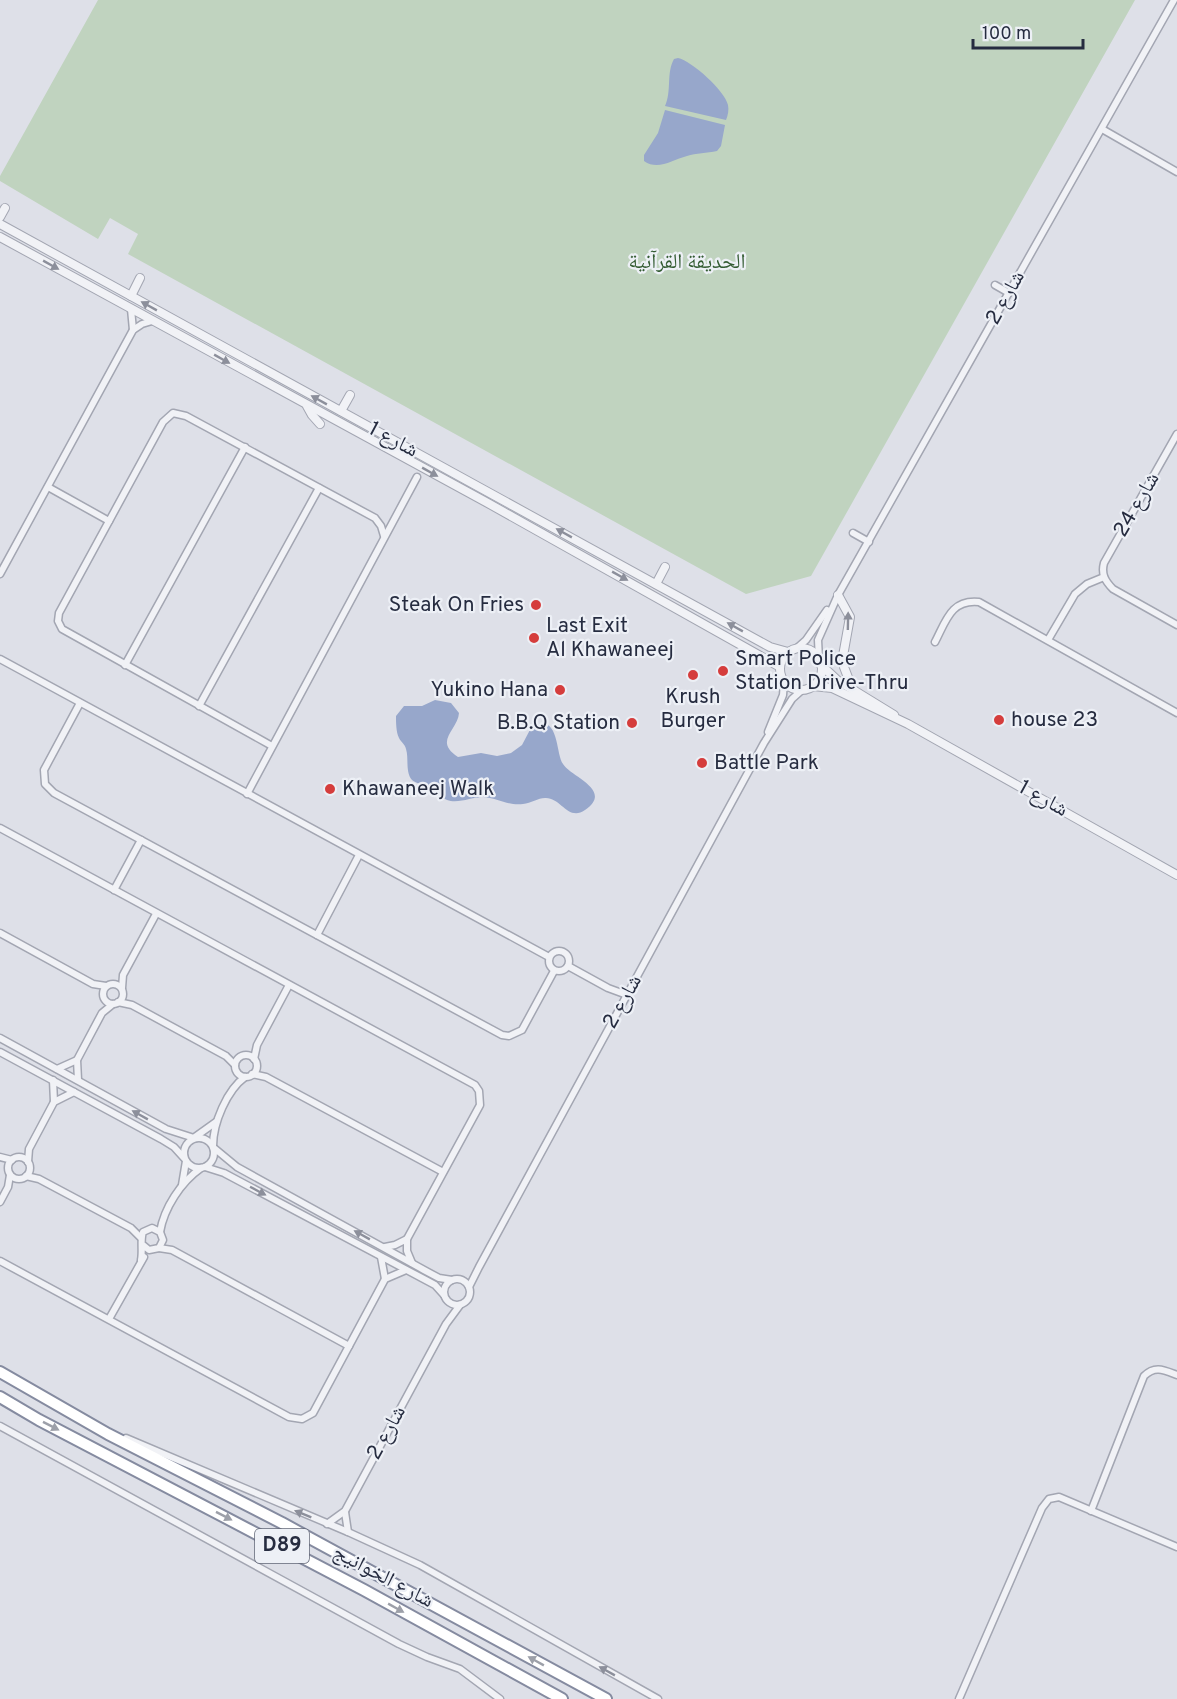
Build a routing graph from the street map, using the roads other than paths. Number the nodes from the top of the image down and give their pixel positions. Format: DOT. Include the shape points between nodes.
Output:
graph roads {
  1 [pos="1164,0"];
  2 [pos="1173,2"];
  3 [pos="1102,129"];
  4 [pos="1177,172"];
  5 [pos="5,208"];
  6 [pos="0,217"];
  7 [pos="0,224"];
  8 [pos="0,237"];
  9 [pos="140,278"];
  10 [pos="995,285"];
  11 [pos="1009,293"];
  12 [pos="131,296"];
  13 [pos="131,309"];
  14 [pos="152,321"];
  15 [pos="133,330"];
  16 [pos="350,395"];
  17 [pos="306,405"];
  18 [pos="341,411"];
  19 [pos="321,424"];
  20 [pos="1177,434"];
  21 [pos="245,447"];
  22 [pos="417,477"];
  23 [pos="48,487"];
  24 [pos="319,488"];
  25 [pos="395,517"];
  26 [pos="375,518"];
  27 [pos="109,521"];
  28 [pos="853,533"];
  29 [pos="384,536"];
  30 [pos="869,542"];
  31 [pos="665,567"];
  32 [pos="0,574"];
  33 [pos="1104,577"];
  34 [pos="656,584"];
  35 [pos="838,595"];
  36 [pos="1177,625"];
  37 [pos="1048,640"];
  38 [pos="935,642"];
  39 [pos="797,648"];
  40 [pos="788,652"];
  41 [pos="0,659"];
  42 [pos="820,662"];
  43 [pos="125,664"];
  44 [pos="780,667"];
  45 [pos="784,682"];
  46 [pos="813,686"];
  47 [pos="802,690"];
  48 [pos="853,690"];
  49 [pos="80,703"];
  50 [pos="199,706"];
  51 [pos="1177,712"];
  52 [pos="908,724"];
  53 [pos="767,738"];
  54 [pos="272,746"];
  55 [pos="247,794"];
  56 [pos="0,828"];
  57 [pos="141,840"];
  58 [pos="359,855"];
  59 [pos="1177,875"];
  60 [pos="114,890"];
  61 [pos="156,914"];
  62 [pos="0,933"];
  63 [pos="317,935"];
  64 [pos="549,957"];
  65 [pos="568,966"];
  66 [pos="554,971"];
  67 [pos="123,975"];
  68 [pos="93,984"];
  69 [pos="110,985"];
  70 [pos="290,985"];
  71 [pos="122,991"];
  72 [pos="103,997"];
  73 [pos="625,998"];
  74 [pos="116,1003"];
  75 [pos="132,1005"];
  76 [pos="102,1013"];
  77 [pos="0,1038"];
  78 [pos="257,1045"];
  79 [pos="0,1052"];
  80 [pos="226,1056"];
  81 [pos="242,1056"];
  82 [pos="77,1060"];
  83 [pos="255,1062"];
  84 [pos="236,1068"];
  85 [pos="57,1069"];
  86 [pos="249,1075"];
  87 [pos="266,1077"];
  88 [pos="53,1080"];
  89 [pos="78,1080"];
  90 [pos="236,1084"];
  91 [pos="74,1092"];
  92 [pos="54,1102"];
  93 [pos="216,1121"];
  94 [pos="194,1138"];
  95 [pos="213,1147"];
  96 [pos="29,1149"];
  97 [pos="0,1158"];
  98 [pos="15,1158"];
  99 [pos="185,1159"];
  100 [pos="28,1165"];
  101 [pos="8,1167"];
  102 [pos="203,1167"];
  103 [pos="443,1172"];
  104 [pos="10,1175"];
  105 [pos="26,1176"];
  106 [pos="18,1178"];
  107 [pos="39,1179"];
  108 [pos="181,1185"];
  109 [pos="8,1187"];
  110 [pos="0,1202"];
  111 [pos="163,1219"];
  112 [pos="131,1228"];
  113 [pos="149,1230"];
  114 [pos="160,1232"];
  115 [pos="407,1239"];
  116 [pos="163,1240"];
  117 [pos="142,1242"];
  118 [pos="383,1247"];
  119 [pos="155,1249"];
  120 [pos="172,1250"];
  121 [pos="381,1256"];
  122 [pos="0,1260"];
  123 [pos="141,1260"];
  124 [pos="412,1263"];
  125 [pos="479,1266"];
  126 [pos="406,1270"];
  127 [pos="385,1279"];
  128 [pos="455,1279"];
  129 [pos="469,1287"];
  130 [pos="446,1298"];
  131 [pos="460,1305"];
  132 [pos="109,1319"];
  133 [pos="446,1324"];
  134 [pos="350,1346"];
  135 [pos="0,1372"];
  136 [pos="1177,1375"];
  137 [pos="0,1397"];
  138 [pos="0,1426"];
  139 [pos="108,1434"];
  140 [pos="345,1511"];
  141 [pos="1091,1511"];
  142 [pos="327,1524"];
  143 [pos="348,1532"];
  144 [pos="1177,1547"];
  145 [pos="500,1699"];
  146 [pos="562,1699"];
  147 [pos="606,1699"];
  148 [pos="658,1699"];
  149 [pos="959,1699"];
  1 -- 2 [label="street"];
  2 -- 3 [label="street, شارع 2"];
  3 -- 4 [label="street"];
  3 -- 11 [label="street, شارع 2"];
  5 -- 6 [label="street"];
  7 -- 12 [label="street, شارع 1"];
  8 -- 13 [label="street, شارع 1, one-way"];
  9 -- 12 [label="street"];
  10 -- 11 [label="street"];
  11 -- 30 [label="street, شارع 2"];
  18 -- 12 [label="street, شارع 1, one-way"];
  13 -- 14 [label="street, شارع 1"];
  13 -- 15 [label="street"];
  14 -- 15 [label="street"];
  14 -- 17 [label="street, شارع 1, one-way"];
  15 -- 23 [label="street"];
  16 -- 18 [label="street"];
  17 -- 19 [label="street"];
  17 -- 44 [label="street, شارع 1, one-way"];
  34 -- 18 [label="street, شارع 1, one-way"];
  20 -- 33 [label="street, شارع 24" via="1104,563"];
  21 -- 24 [label="street"];
  21 -- 27 [label="street" via="182,414 169,415"];
  21 -- 43 [label="street"];
  22 -- 25 [label="street"];
  23 -- 27 [label="street"];
  23 -- 32 [label="street"];
  24 -- 26 [label="street"];
  24 -- 50 [label="street"];
  25 -- 26 [label="street"];
  25 -- 29 [label="street"];
  26 -- 29 [label="street"];
  27 -- 43 [label="street" via="59,612 58,621 62,629"];
  28 -- 30 [label="street"];
  29 -- 54 [label="street"];
  30 -- 35 [label="street, شارع 2"];
  31 -- 34 [label="street"];
  33 -- 36 [label="street" via="1117,592"];
  33 -- 37 [label="street" via="1075,594"];
  40 -- 34 [label="street, شارع 1, one-way" via="770,647"];
  35 -- 39 [label="street, شارع 2"];
  35 -- 42 [label="street, شارع 2" via="818,640"];
  48 -- 35 [label="street, one-way" via="843,656 850,617"];
  37 -- 38 [label="street" via="988,606 970,601 953,609"];
  37 -- 51 [label="street"];
  39 -- 40 [label="street"];
  39 -- 42 [label="street" via="810,650"];
  40 -- 44 [label="street"];
  41 -- 49 [label="street"];
  42 -- 46 [label="street" via="819,679"];
  42 -- 48 [label="street, شارع 1" via="830,675"];
  43 -- 50 [label="street"];
  44 -- 45 [label="street"];
  45 -- 47 [label="street"];
  45 -- 53 [label="street, شارع 2"];
  46 -- 47 [label="street"];
  46 -- 52 [label="street, شارع 1" via="832,688"];
  47 -- 53 [label="street, شارع 2"];
  48 -- 52 [label="street, شارع 1"];
  49 -- 55 [label="street"];
  49 -- 57 [label="street" via="44,770 45,784 54,794"];
  50 -- 54 [label="street"];
  52 -- 59 [label="street, شارع 1"];
  53 -- 73 [label="street, شارع 2"];
  54 -- 55 [label="street"];
  55 -- 58 [label="street"];
  56 -- 60 [label="street"];
  57 -- 60 [label="street"];
  57 -- 63 [label="street"];
  58 -- 63 [label="street"];
  58 -- 64 [label="street"];
  60 -- 61 [label="street"];
  61 -- 67 [label="street"];
  61 -- 70 [label="street"];
  62 -- 68 [label="street"];
  63 -- 66 [label="street" via="502,1035 522,1030"];
  64 -- 65 [label="street" via="556,951 563,952 568,957"];
  64 -- 66 [label="street"];
  65 -- 66 [label="street"];
  65 -- 73 [label="street"];
  67 -- 69 [label="street"];
  67 -- 71 [label="street"];
  68 -- 69 [label="street"];
  68 -- 72 [label="street"];
  69 -- 71 [label="street"];
  69 -- 72 [label="street"];
  70 -- 78 [label="street"];
  70 -- 103 [label="street" via="475,1085 480,1105"];
  71 -- 74 [label="street"];
  71 -- 75 [label="street"];
  72 -- 74 [label="street"];
  72 -- 76 [label="street"];
  73 -- 125 [label="street, شارع 2"];
  74 -- 75 [label="street"];
  74 -- 76 [label="street"];
  75 -- 80 [label="street"];
  76 -- 82 [label="street"];
  77 -- 85 [label="street"];
  78 -- 81 [label="street"];
  78 -- 83 [label="street"];
  79 -- 88 [label="street"];
  80 -- 81 [label="street"];
  80 -- 84 [label="street"];
  81 -- 83 [label="street"];
  81 -- 84 [label="street"];
  82 -- 85 [label="street"];
  82 -- 89 [label="street"];
  83 -- 86 [label="street"];
  83 -- 87 [label="street"];
  84 -- 86 [label="street"];
  84 -- 90 [label="street"];
  85 -- 89 [label="street"];
  86 -- 87 [label="street"];
  86 -- 90 [label="street"];
  87 -- 103 [label="street"];
  88 -- 91 [label="street"];
  88 -- 92 [label="street"];
  94 -- 89 [label="street, one-way" via="173,1132"];
  90 -- 93 [label="street"];
  91 -- 92 [label="street"];
  91 -- 99 [label="street" via="168,1143"];
  92 -- 96 [label="street"];
  93 -- 94 [label="street"];
  93 -- 95 [label="street"];
  94 -- 95 [label="street" via="206,1139"];
  94 -- 99 [label="street" via="185,1146"];
  95 -- 102 [label="street" via="213,1159"];
  118 -- 95 [label="street, one-way" via="237,1167"];
  96 -- 98 [label="street"];
  96 -- 100 [label="street"];
  97 -- 98 [label="street"];
  97 -- 101 [label="street"];
  98 -- 100 [label="street"];
  98 -- 101 [label="street"];
  99 -- 102 [label="street" via="191,1166"];
  99 -- 108 [label="street"];
  100 -- 105 [label="street"];
  100 -- 107 [label="street"];
  101 -- 104 [label="street"];
  102 -- 108 [label="street"];
  102 -- 121 [label="street, one-way" via="225,1173"];
  103 -- 115 [label="street"];
  104 -- 106 [label="street"];
  104 -- 109 [label="street"];
  105 -- 106 [label="street"];
  105 -- 107 [label="street"];
  106 -- 109 [label="street"];
  107 -- 112 [label="street"];
  108 -- 111 [label="street"];
  109 -- 110 [label="street"];
  111 -- 113 [label="street"];
  111 -- 114 [label="street"];
  112 -- 113 [label="street"];
  112 -- 117 [label="street"];
  113 -- 114 [label="street"];
  113 -- 117 [label="street"];
  114 -- 116 [label="street"];
  115 -- 118 [label="street"];
  115 -- 124 [label="street"];
  116 -- 119 [label="street"];
  116 -- 120 [label="street"];
  117 -- 119 [label="street"];
  117 -- 123 [label="street"];
  118 -- 124 [label="street"];
  119 -- 120 [label="street"];
  119 -- 123 [label="street"];
  120 -- 134 [label="street"];
  121 -- 126 [label="street"];
  121 -- 127 [label="street"];
  122 -- 132 [label="street"];
  123 -- 132 [label="street"];
  124 -- 128 [label="street" via="439,1278"];
  125 -- 128 [label="street, شارع 2"];
  125 -- 129 [label="street, شارع 2"];
  126 -- 127 [label="street"];
  126 -- 130 [label="street" via="435,1285"];
  127 -- 134 [label="street"];
  128 -- 129 [label="street"];
  128 -- 130 [label="street" via="446,1284"];
  129 -- 131 [label="street" via="469,1297"];
  130 -- 131 [label="street"];
  130 -- 133 [label="street, شارع 2"];
  131 -- 133 [label="street, شارع 2"];
  132 -- 134 [label="street" via="295,1419 313,1413"];
  133 -- 140 [label="street, شارع 2"];
  135 -- 139 [label="highway, شارع الخوانيج / D89"];
  136 -- 141 [label="street" via="1155,1369 1144,1376"];
  137 -- 146 [label="highway, شارع الخوانيج / D89, one-way"];
  138 -- 145 [label="street" via="406,1647 460,1669"];
  142 -- 139 [label="street, one-way" via="127,1438"];
  147 -- 139 [label="highway, شارع الخوانيج / D89, one-way" via="325,1546"];
  140 -- 142 [label="street, شارع 2"];
  140 -- 143 [label="street"];
  141 -- 144 [label="street"];
  141 -- 149 [label="street" via="1059,1497 1045,1503"];
  142 -- 143 [label="street"];
  148 -- 143 [label="street, one-way" via="420,1565"];
}
